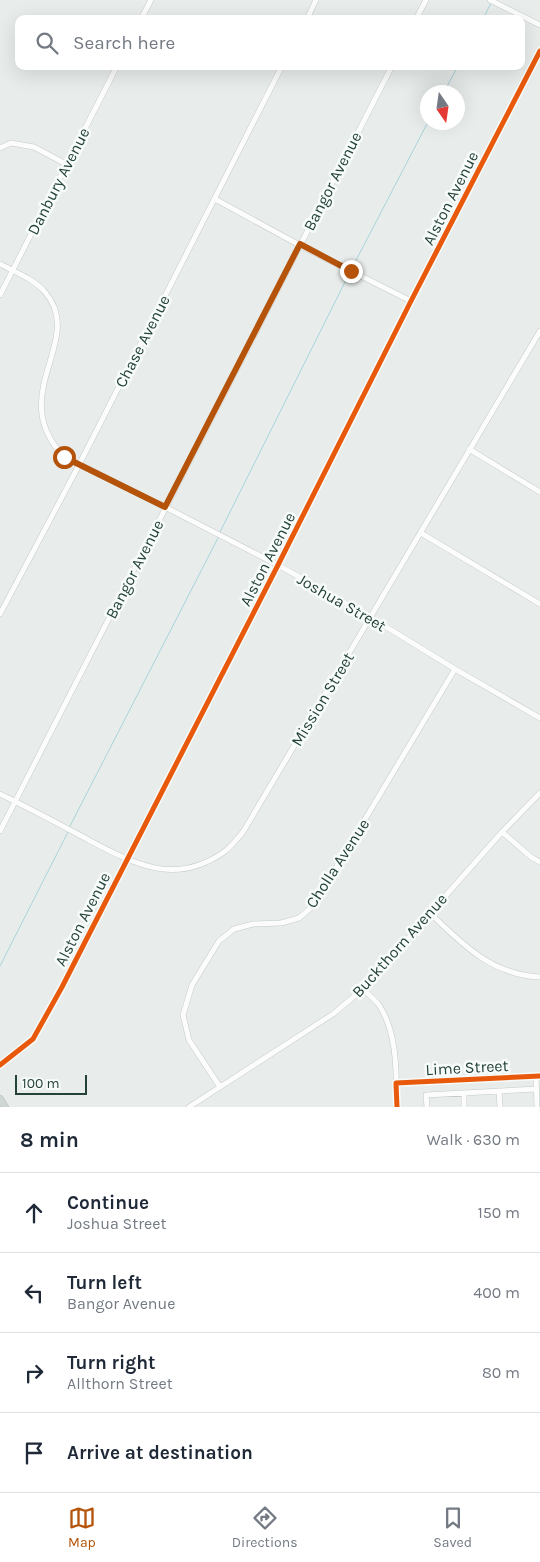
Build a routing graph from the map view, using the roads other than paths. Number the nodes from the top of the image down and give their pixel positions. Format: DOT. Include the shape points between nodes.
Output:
graph roads {
  1 [pos="151,0"];
  2 [pos="316,0"];
  3 [pos="426,0"];
  4 [pos="490,0"];
  5 [pos="143,15"];
  6 [pos="309,15"];
  7 [pos="418,15"];
  8 [pos="520,15"];
  9 [pos="525,18"];
  10 [pos="540,25"];
  11 [pos="540,51"];
  12 [pos="115,70"];
  13 [pos="280,70"];
  14 [pos="390,70"];
  15 [pos="0,148"];
  16 [pos="66,164"];
  17 [pos="215,199"];
  18 [pos="300,244"];
  19 [pos="0,264"];
  20 [pos="13,271"];
  21 [pos="0,295"];
  22 [pos="410,301"];
  23 [pos="540,331"];
  24 [pos="469,449"];
  25 [pos="78,465"];
  26 [pos="540,492"];
  27 [pos="165,507"];
  28 [pos="421,533"];
  29 [pos="278,566"];
  30 [pos="540,604"];
  31 [pos="0,614"];
  32 [pos="370,617"];
  33 [pos="455,669"];
  34 [pos="540,718"];
  35 [pos="540,793"];
  36 [pos="0,794"];
  37 [pos="15,801"];
  38 [pos="0,831"];
  39 [pos="502,832"];
  40 [pos="126,860"];
  41 [pos="540,862"];
  42 [pos="430,913"];
  43 [pos="540,977"];
  44 [pos="363,989"];
  45 [pos="0,1065"];
  46 [pos="538,1076"];
  47 [pos="396,1083"];
  48 [pos="220,1087"];
  49 [pos="536,1089"];
  50 [pos="499,1091"];
  51 [pos="464,1093"];
  52 [pos="0,1099"];
  53 [pos="5,1107"];
  54 [pos="188,1107"];
  55 [pos="397,1107"];
  56 [pos="427,1107"];
  57 [pos="464,1107"];
  58 [pos="500,1107"];
  59 [pos="537,1107"];
  1 -- 5 [label="street"];
  2 -- 6 [label="street"];
  3 -- 7 [label="street"];
  4 -- 8 [label="street"];
  9 -- 10 [label="street"];
  11 -- 22 [label="street, Alston Avenue"];
  12 -- 16 [label="street, Danbury Avenue"];
  13 -- 17 [label="street, Chase Avenue"];
  14 -- 18 [label="street, Bangor Avenue"];
  15 -- 16 [label="street" via="11,143 34,147"];
  16 -- 20 [label="street, Danbury Avenue"];
  17 -- 18 [label="street"];
  17 -- 25 [label="street, Chase Avenue"];
  18 -- 22 [label="street"];
  18 -- 27 [label="street, Bangor Avenue"];
  19 -- 20 [label="street, Joshua Street"];
  20 -- 21 [label="street, Danbury Avenue"];
  20 -- 25 [label="street, Joshua Street" via="45,291 56,312 58,337 42,387 42,421 53,446"];
  22 -- 29 [label="street, Alston Avenue"];
  23 -- 24 [label="street, Mission Street"];
  24 -- 26 [label="street"];
  24 -- 28 [label="street, Mission Street"];
  25 -- 27 [label="street, Joshua Street"];
  25 -- 31 [label="street, Chase Avenue"];
  27 -- 29 [label="street, Joshua Street"];
  27 -- 37 [label="street, Bangor Avenue"];
  28 -- 30 [label="street"];
  28 -- 32 [label="street, Mission Street"];
  29 -- 32 [label="street, Joshua Street"];
  29 -- 40 [label="street, Alston Avenue"];
  32 -- 33 [label="street, Joshua Street"];
  32 -- 40 [label="street, Mission Street" via="242,832 225,851 206,862 183,869 156,869"];
  33 -- 34 [label="street, Joshua Street"];
  33 -- 48 [label="street, Cholla Avenue" via="313,906 299,918 234,928 219,941 192,986 184,1015 189,1040"];
  35 -- 39 [label="street, Buckthorn Avenue"];
  36 -- 37 [label="street, Mission Street"];
  37 -- 38 [label="street, Bangor Avenue"];
  37 -- 40 [label="street, Mission Street"];
  39 -- 41 [label="street"];
  39 -- 42 [label="street, Buckthorn Avenue"];
  40 -- 45 [label="street, Alston Avenue" via="33,1039"];
  42 -- 43 [label="street" via="465,947 488,962 510,971"];
  42 -- 44 [label="street, Buckthorn Avenue"];
  44 -- 47 [label="street" via="378,1004 387,1021 394,1046"];
  44 -- 48 [label="street, Buckthorn Avenue" via="333,1014"];
  46 -- 47 [label="street, Lime Street"];
  46 -- 49 [label="street"];
  47 -- 55 [label="street"];
  48 -- 54 [label="street, Buckthorn Avenue"];
  49 -- 50 [label="street"];
  49 -- 59 [label="street"];
  50 -- 51 [label="street"];
  50 -- 58 [label="street"];
  51 -- 56 [label="street" via="426,1095"];
  51 -- 57 [label="street"];
  52 -- 53 [label="main road"];
}
